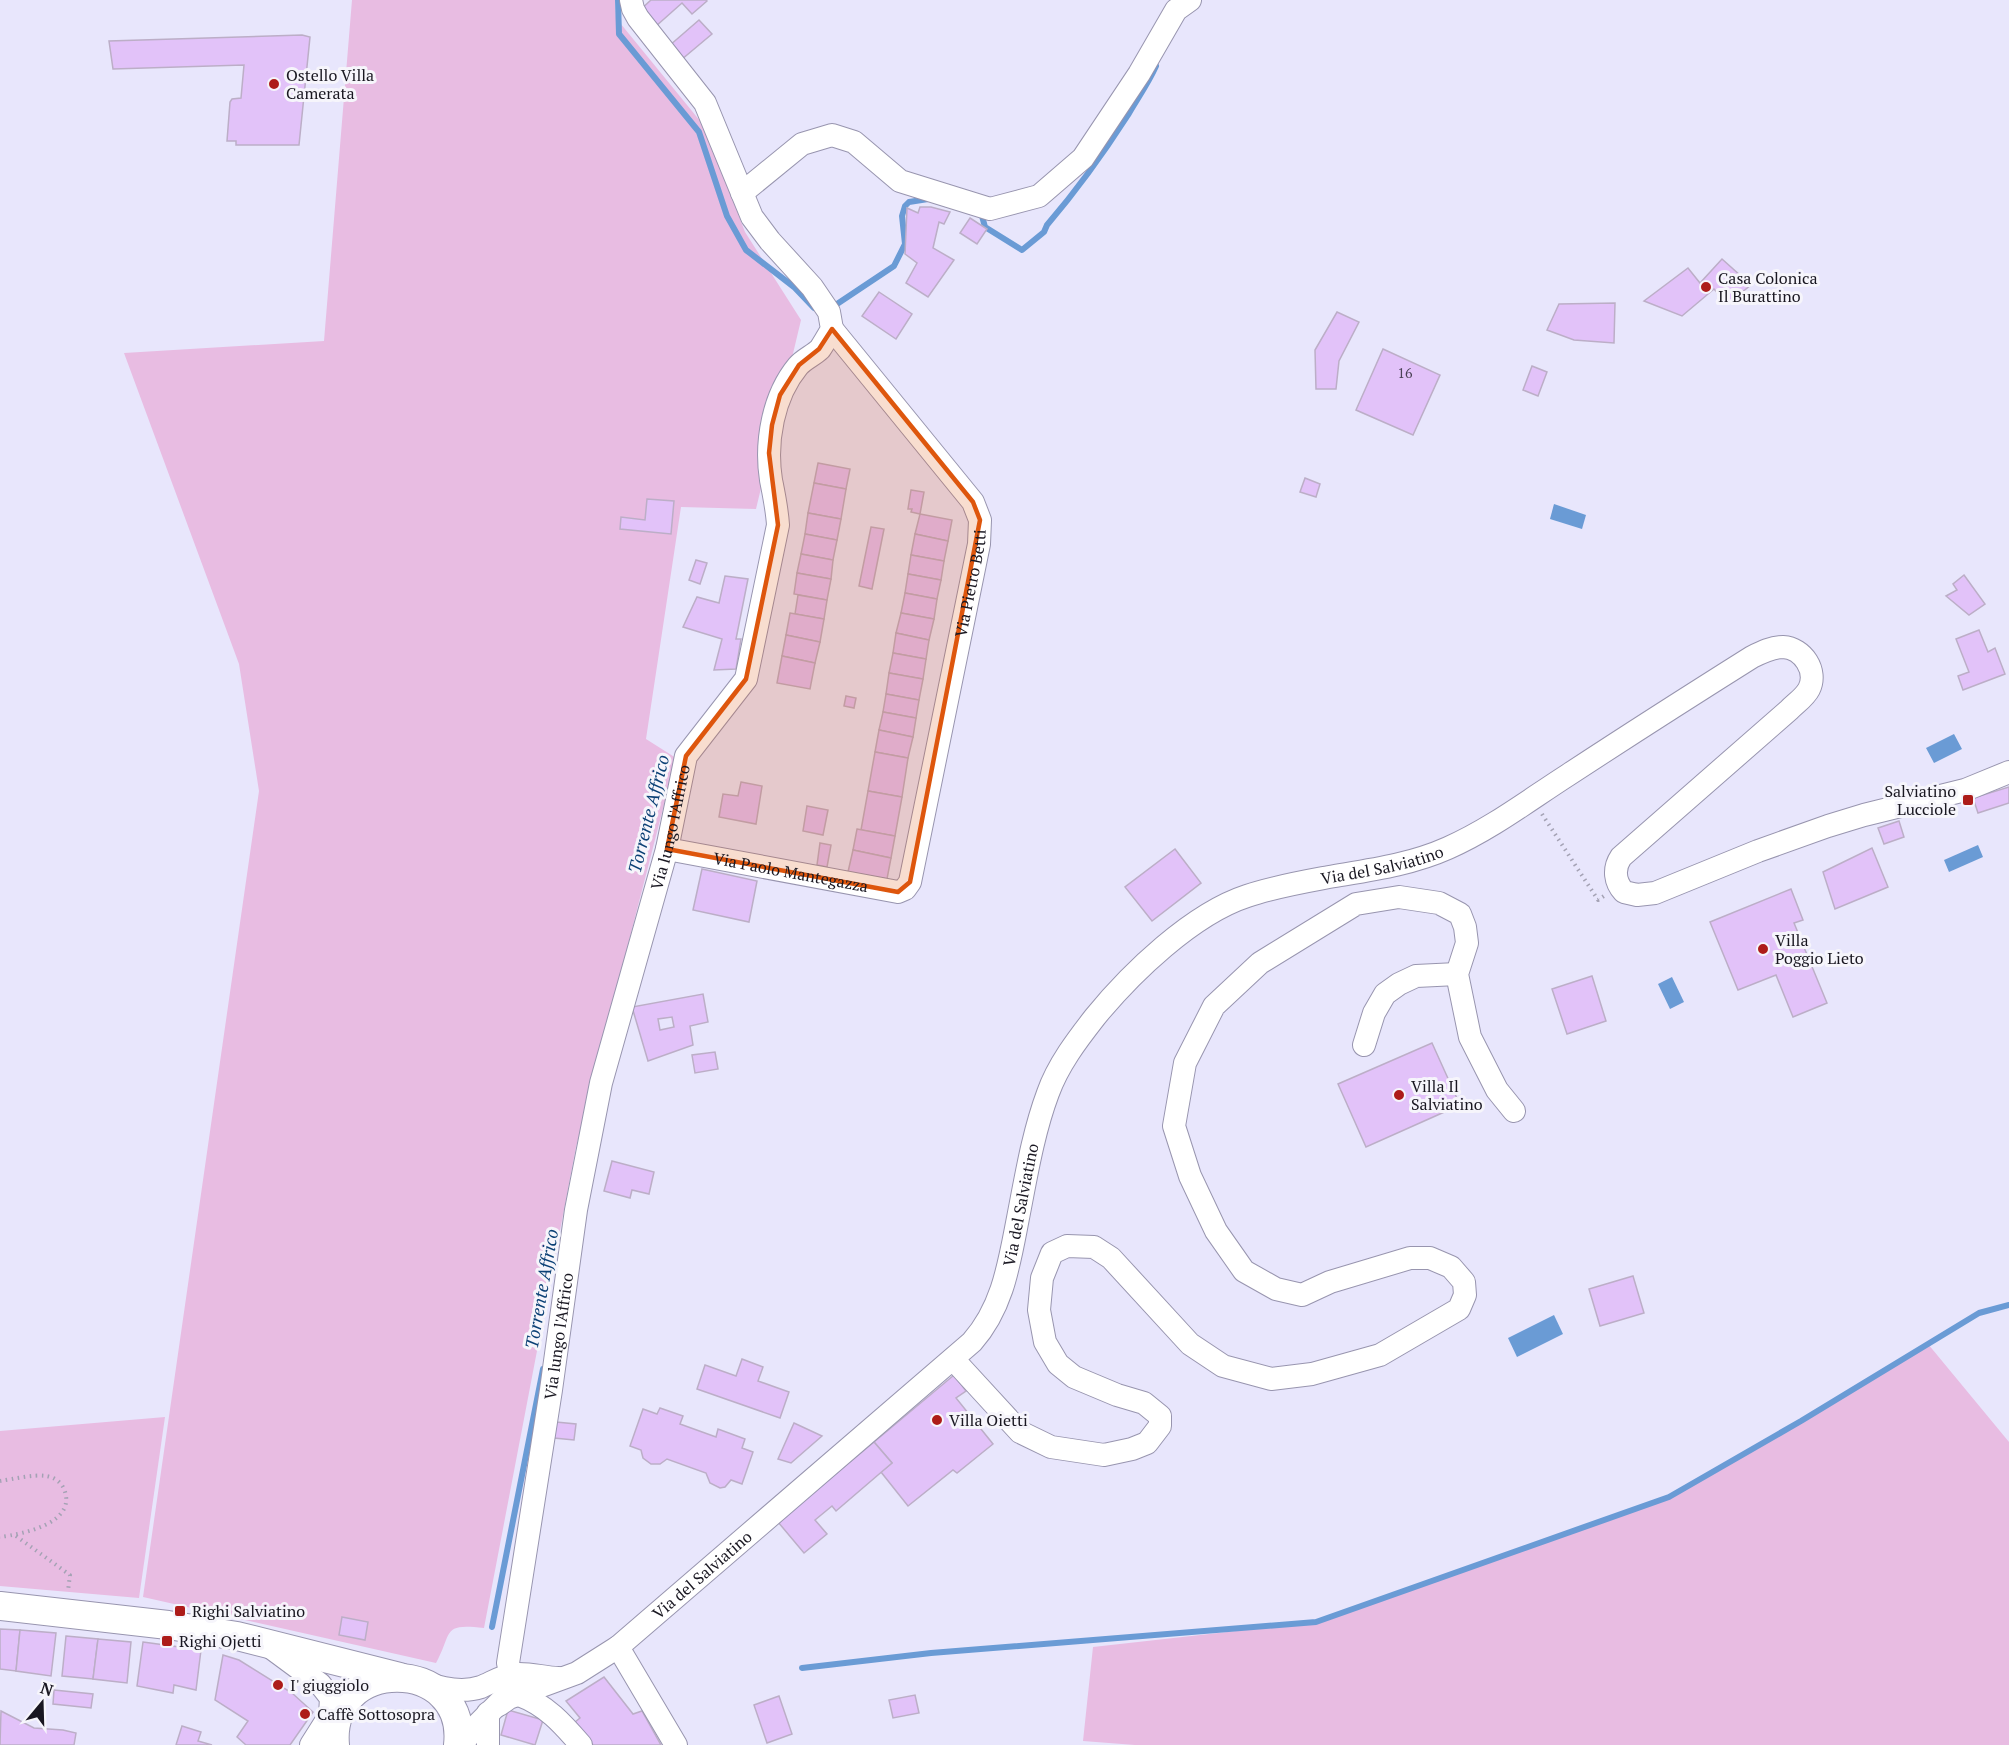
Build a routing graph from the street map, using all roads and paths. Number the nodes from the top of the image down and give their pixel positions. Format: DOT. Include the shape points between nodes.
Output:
graph roads {
  1 [pos="631,0"];
  2 [pos="1190,0"];
  3 [pos="742,193"];
  4 [pos="832,329"];
  5 [pos="2009,772"];
  6 [pos="1532,799"];
  7 [pos="667,849"];
  8 [pos="910,882"];
  9 [pos="1598,900"];
  10 [pos="1457,974"];
  11 [pos="1364,1046"];
  12 [pos="1514,1111"];
  13 [pos="953,1359"];
  14 [pos="0,1481"];
  15 [pos="16,1535"];
  16 [pos="0,1537"];
  17 [pos="68,1589"];
  18 [pos="0,1606"];
  19 [pos="253,1639"];
  20 [pos="618,1647"];
  21 [pos="321,1656"];
  22 [pos="411,1679"];
  23 [pos="515,1685"];
  24 [pos="339,1706"];
  25 [pos="493,1709"];
  26 [pos="328,1744"];
  27 [pos="460,1745"];
  28 [pos="488,1745"];
  29 [pos="581,1745"];
  30 [pos="676,1745"];
  1 -- 3 [label="street" via="638,18 705,103"];
  2 -- 3 [label="street" via="1176,10 1083,158 1039,196 990,209 900,181 854,142 832,135 802,144"];
  3 -- 4 [label="street" via="752,217 829,312"];
  4 -- 7 [label="street, Via lungo l'Affrico" via="819,349 799,365 780,395 769,453 778,525 746,679 686,756"];
  4 -- 8 [label="street, Via Pietro Betti" via="973,502 980,520 979,544"];
  5 -- 6 [label="street, Via del Salviatino" via="1965,790 1828,826 1655,893 1624,892 1616,880 1621,857 1809,688 1812,675 1806,659 1789,648 1775,648 1752,657"];
  6 -- 9 [label="path"];
  6 -- 13 [label="street, Via del Salviatino" via="1448,848 1408,862 1238,899 1176,938 1136,974 1096,1016 1057,1073 1036,1132 1000,1297 980,1333"];
  7 -- 8 [label="street, Via Paolo Mantegazza" via="898,892"];
  7 -- 23 [label="street, Via lungo l'Affrico" via="601,1083 576,1210 508,1663"];
  10 -- 11 [label="street" via="1416,976 1385,994 1374,1013"];
  10 -- 12 [label="street" via="1470,1037 1497,1090"];
  10 -- 13 [label="street" via="1467,943 1460,914 1438,903 1399,897 1356,904 1260,963 1214,1006 1185,1063 1174,1126 1190,1176 1216,1231 1244,1271 1276,1289 1302,1295 1330,1282 1410,1258 1430,1258 1451,1267 1464,1282 1465,1295 1459,1309 1380,1355 1312,1374 1271,1379 1223,1366 1190,1344 1111,1258 1094,1247 1067,1246 1052,1252 1042,1278 1039,1310 1045,1342 1058,1364 1074,1377 1144,1403 1160,1416 1160,1426 1147,1443 1104,1455 1051,1447 1020,1432"];
  13 -- 20 [label="street, Via del Salviatino"];
  14 -- 15 [label="path" via="46,1475 64,1488 66,1498 59,1517"];
  15 -- 16 [label="path"];
  15 -- 17 [label="path" via="70,1575"];
  18 -- 19 [label="main road"];
  19 -- 21 [label="main road"];
  19 -- 24 [label="street" via="325,1688"];
  20 -- 23 [label="street, Via del Salviatino" via="566,1678 527,1674"];
  20 -- 30 [label="street"];
  21 -- 22 [label="main road"];
  21 -- 24 [label="main road" via="344,1676 348,1691"];
  22 -- 23 [label="street" via="438,1688"];
  22 -- 24 [label="main road" via="390,1677 370,1683"];
  22 -- 27 [label="main road" via="437,1691 449,1704"];
  23 -- 25 [label="street, Via del Salviatino" via="509,1698"];
  23 -- 29 [label="street" via="551,1713"];
  24 -- 26 [label="main road"];
  25 -- 27 [label="street"];
  25 -- 28 [label="street"];
}
